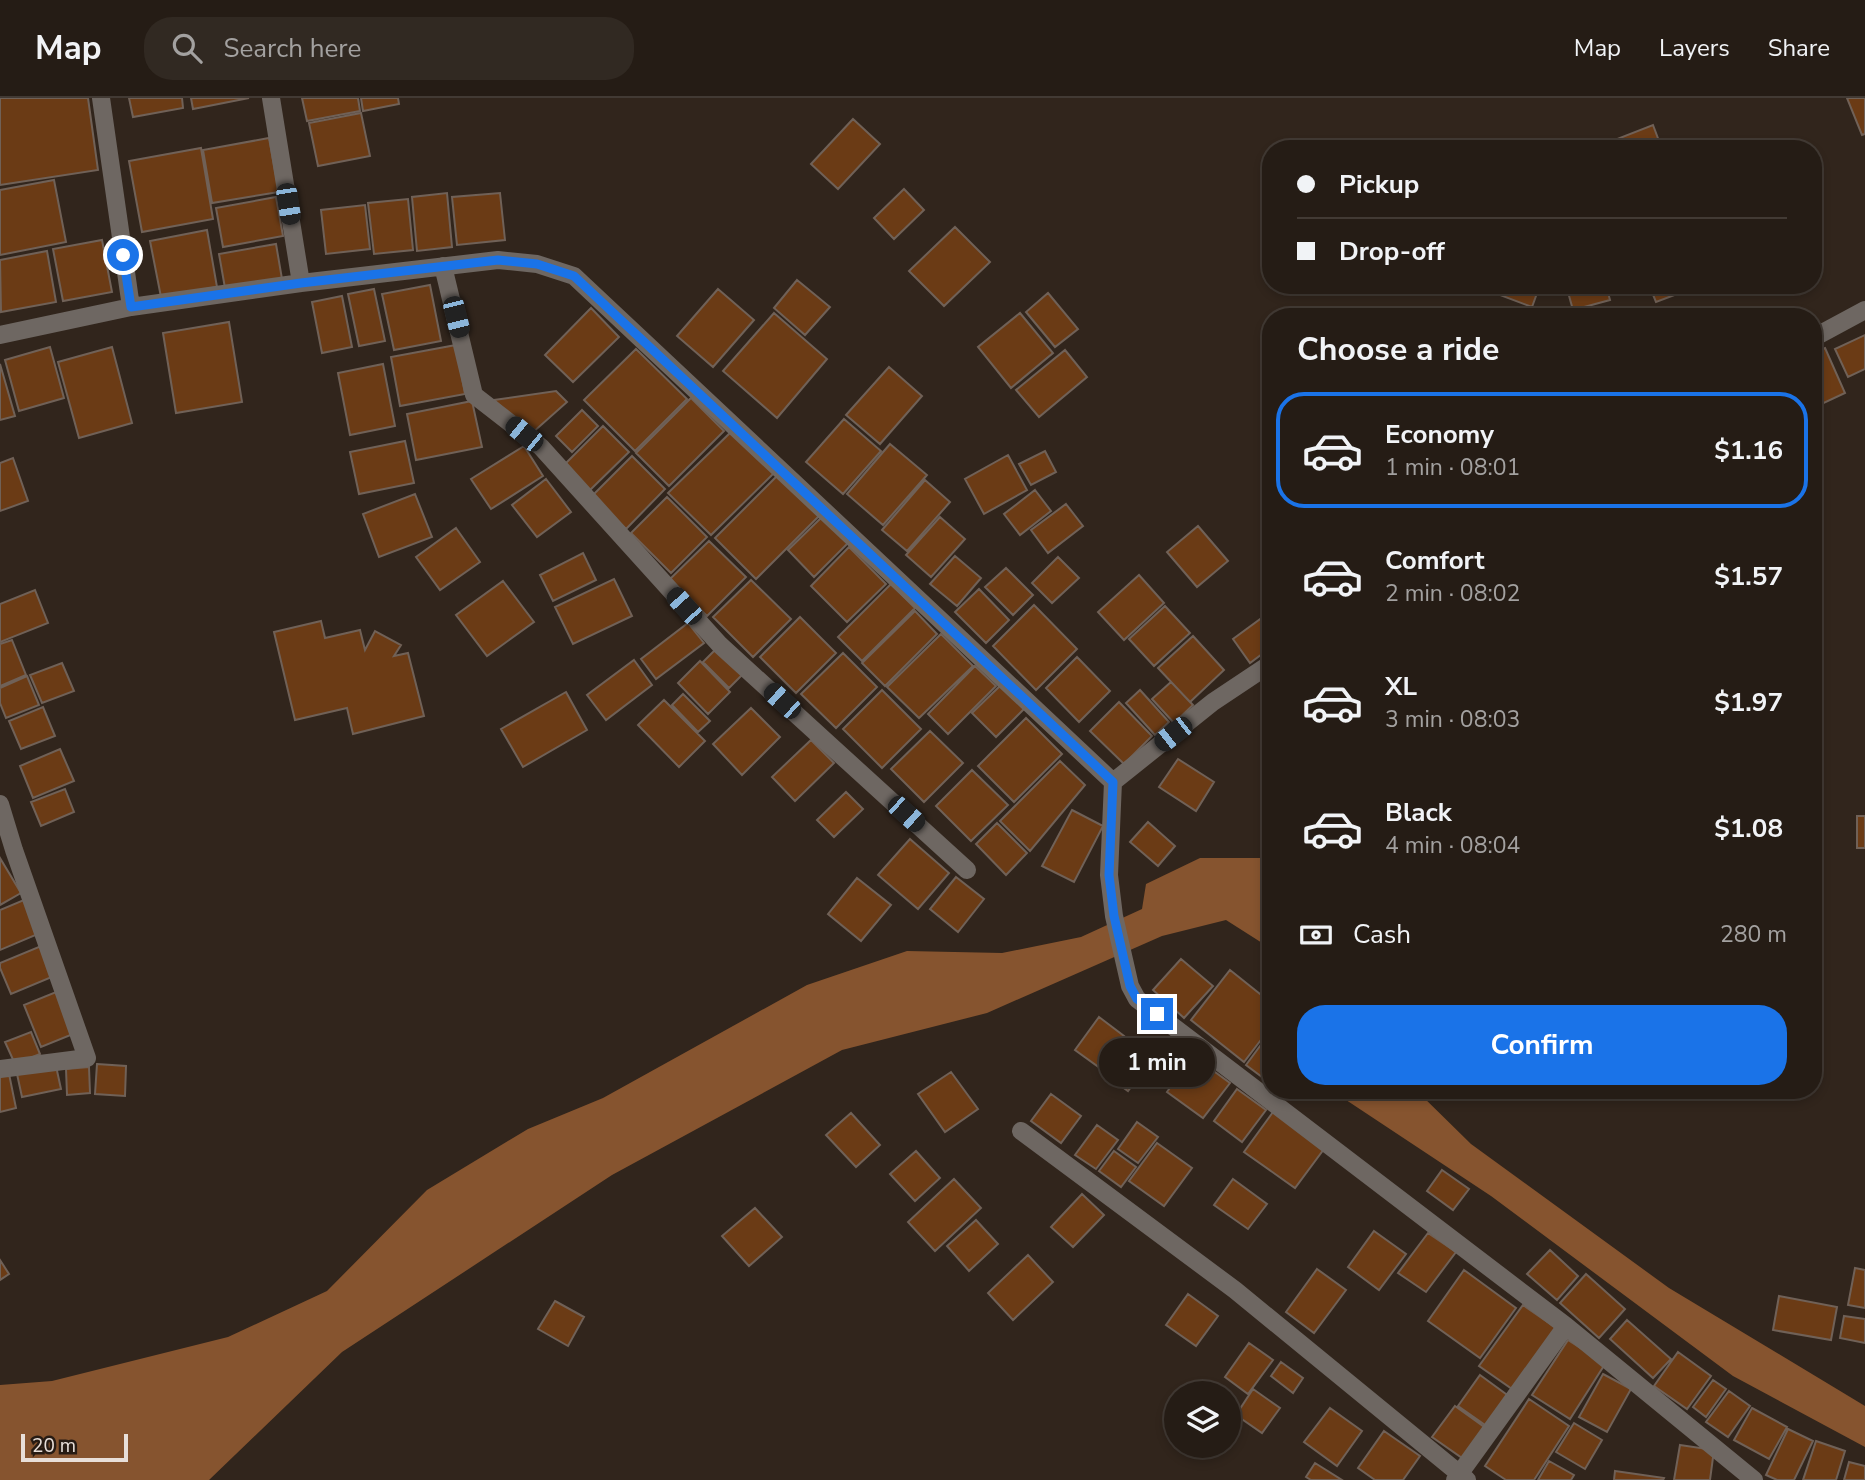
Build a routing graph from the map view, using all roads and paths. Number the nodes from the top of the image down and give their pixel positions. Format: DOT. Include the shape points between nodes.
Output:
graph roads {
  1 [pos="101,98"];
  2 [pos="271,98"];
  3 [pos="443,266"];
  4 [pos="301,283"];
  5 [pos="131,307"];
  6 [pos="1865,310"];
  7 [pos="1822,333"];
  8 [pos="0,335"];
  9 [pos="1262,669"];
  10 [pos="1113,782"];
  11 [pos="0,804"];
  12 [pos="967,870"];
  13 [pos="0,1069"];
  14 [pos="1262,1094"];
  15 [pos="1268,1099"];
  16 [pos="1021,1130"];
  17 [pos="1566,1326"];
  18 [pos="1461,1478"];
  19 [pos="1754,1480"];
  1 -- 5 [label="street"];
  2 -- 4 [label="street"];
  3 -- 4 [label="street"];
  3 -- 10 [label="street" via="498,260 537,264 574,276"];
  3 -- 12 [label="street" via="474,395 541,447 720,645"];
  4 -- 5 [label="street"];
  5 -- 8 [label="street"];
  6 -- 7 [label="street"];
  9 -- 10 [label="street"];
  10 -- 14 [label="street" via="1109,875 1130,986 1137,999"];
  11 -- 13 [label="street" via="88,1058"];
  15 -- 17 [label="street"];
  16 -- 18 [label="street" via="1235,1290"];
  17 -- 18 [label="street"];
  17 -- 19 [label="street"];
}
